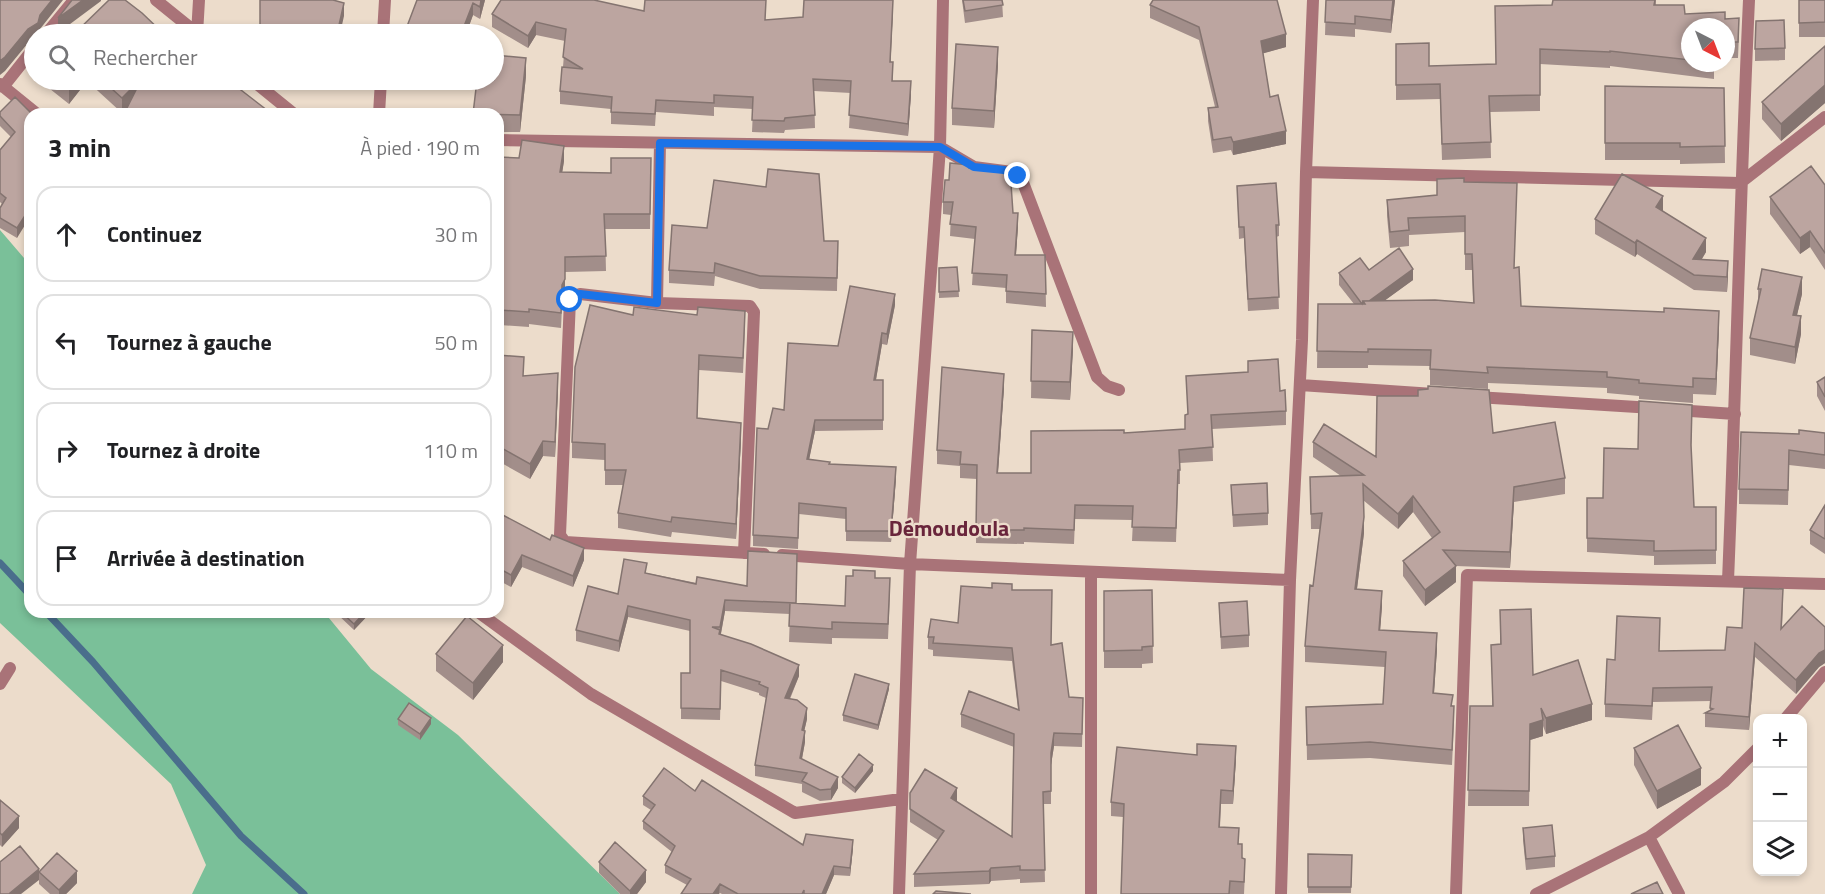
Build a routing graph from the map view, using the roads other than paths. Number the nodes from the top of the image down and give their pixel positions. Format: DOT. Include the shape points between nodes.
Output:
graph roads {
  1 [pos="74,0"];
  2 [pos="156,0"];
  3 [pos="199,0"];
  4 [pos="385,0"];
  5 [pos="943,0"];
  6 [pos="1313,0"];
  7 [pos="1749,0"];
  8 [pos="54,24"];
  9 [pos="186,24"];
  10 [pos="198,24"];
  11 [pos="384,24"];
  12 [pos="24,60"];
  13 [pos="2,85"];
  14 [pos="264,90"];
  15 [pos="380,90"];
  16 [pos="30,108"];
  17 [pos="287,108"];
  18 [pos="379,108"];
  19 [pos="1825,117"];
  20 [pos="504,140"];
  21 [pos="660,143"];
  22 [pos="940,147"];
  23 [pos="1306,172"];
  24 [pos="1740,183"];
  25 [pos="657,303"];
  26 [pos="1300,385"];
  27 [pos="1119,390"];
  28 [pos="1441,394"];
  29 [pos="1465,396"];
  30 [pos="1735,414"];
  31 [pos="744,553"];
  32 [pos="910,564"];
  33 [pos="1091,572"];
  34 [pos="1290,580"];
  35 [pos="1728,581"];
  36 [pos="1825,584"];
  37 [pos="486,618"];
  38 [pos="10,668"];
  39 [pos="1825,672"];
  40 [pos="0,684"];
  41 [pos="1789,714"];
  42 [pos="1753,753"];
  43 [pos="901,799"];
  44 [pos="1649,837"];
  45 [pos="899,894"];
  46 [pos="1091,894"];
  47 [pos="1281,894"];
  48 [pos="1456,894"];
  49 [pos="1536,894"];
  50 [pos="1679,894"];
  1 -- 8 [label="street"];
  2 -- 9 [label="street"];
  3 -- 10 [label="street"];
  4 -- 11 [label="street"];
  5 -- 22 [label="street"];
  6 -- 23 [label="street"];
  7 -- 24 [label="street"];
  12 -- 13 [label="street"];
  13 -- 16 [label="street"];
  14 -- 17 [label="street"];
  15 -- 18 [label="street"];
  19 -- 24 [label="street"];
  20 -- 21 [label="street"];
  21 -- 22 [label="street"];
  21 -- 25 [label="street"];
  22 -- 27 [label="street" via="974,167 1012,172 1022,180 1097,377"];
  22 -- 32 [label="street"];
  23 -- 24 [label="street"];
  23 -- 26 [label="street"];
  24 -- 30 [label="street"];
  25 -- 31 [label="street" via="750,306 754,312"];
  25 -- 31 [label="street" via="580,294 570,300 561,540"];
  26 -- 28 [label="street"];
  26 -- 34 [label="street"];
  29 -- 30 [label="street"];
  30 -- 35 [label="street"];
  31 -- 32 [label="street"];
  32 -- 33 [label="street"];
  32 -- 43 [label="street"];
  33 -- 34 [label="street"];
  33 -- 46 [label="street"];
  34 -- 47 [label="street"];
  35 -- 36 [label="street"];
  35 -- 48 [label="street" via="1467,575"];
  37 -- 43 [label="street" via="591,694 795,813"];
  38 -- 40 [label="street"];
  39 -- 41 [label="street"];
  42 -- 44 [label="street" via="1724,782"];
  43 -- 45 [label="street"];
  44 -- 49 [label="street"];
  44 -- 50 [label="street"];
}
